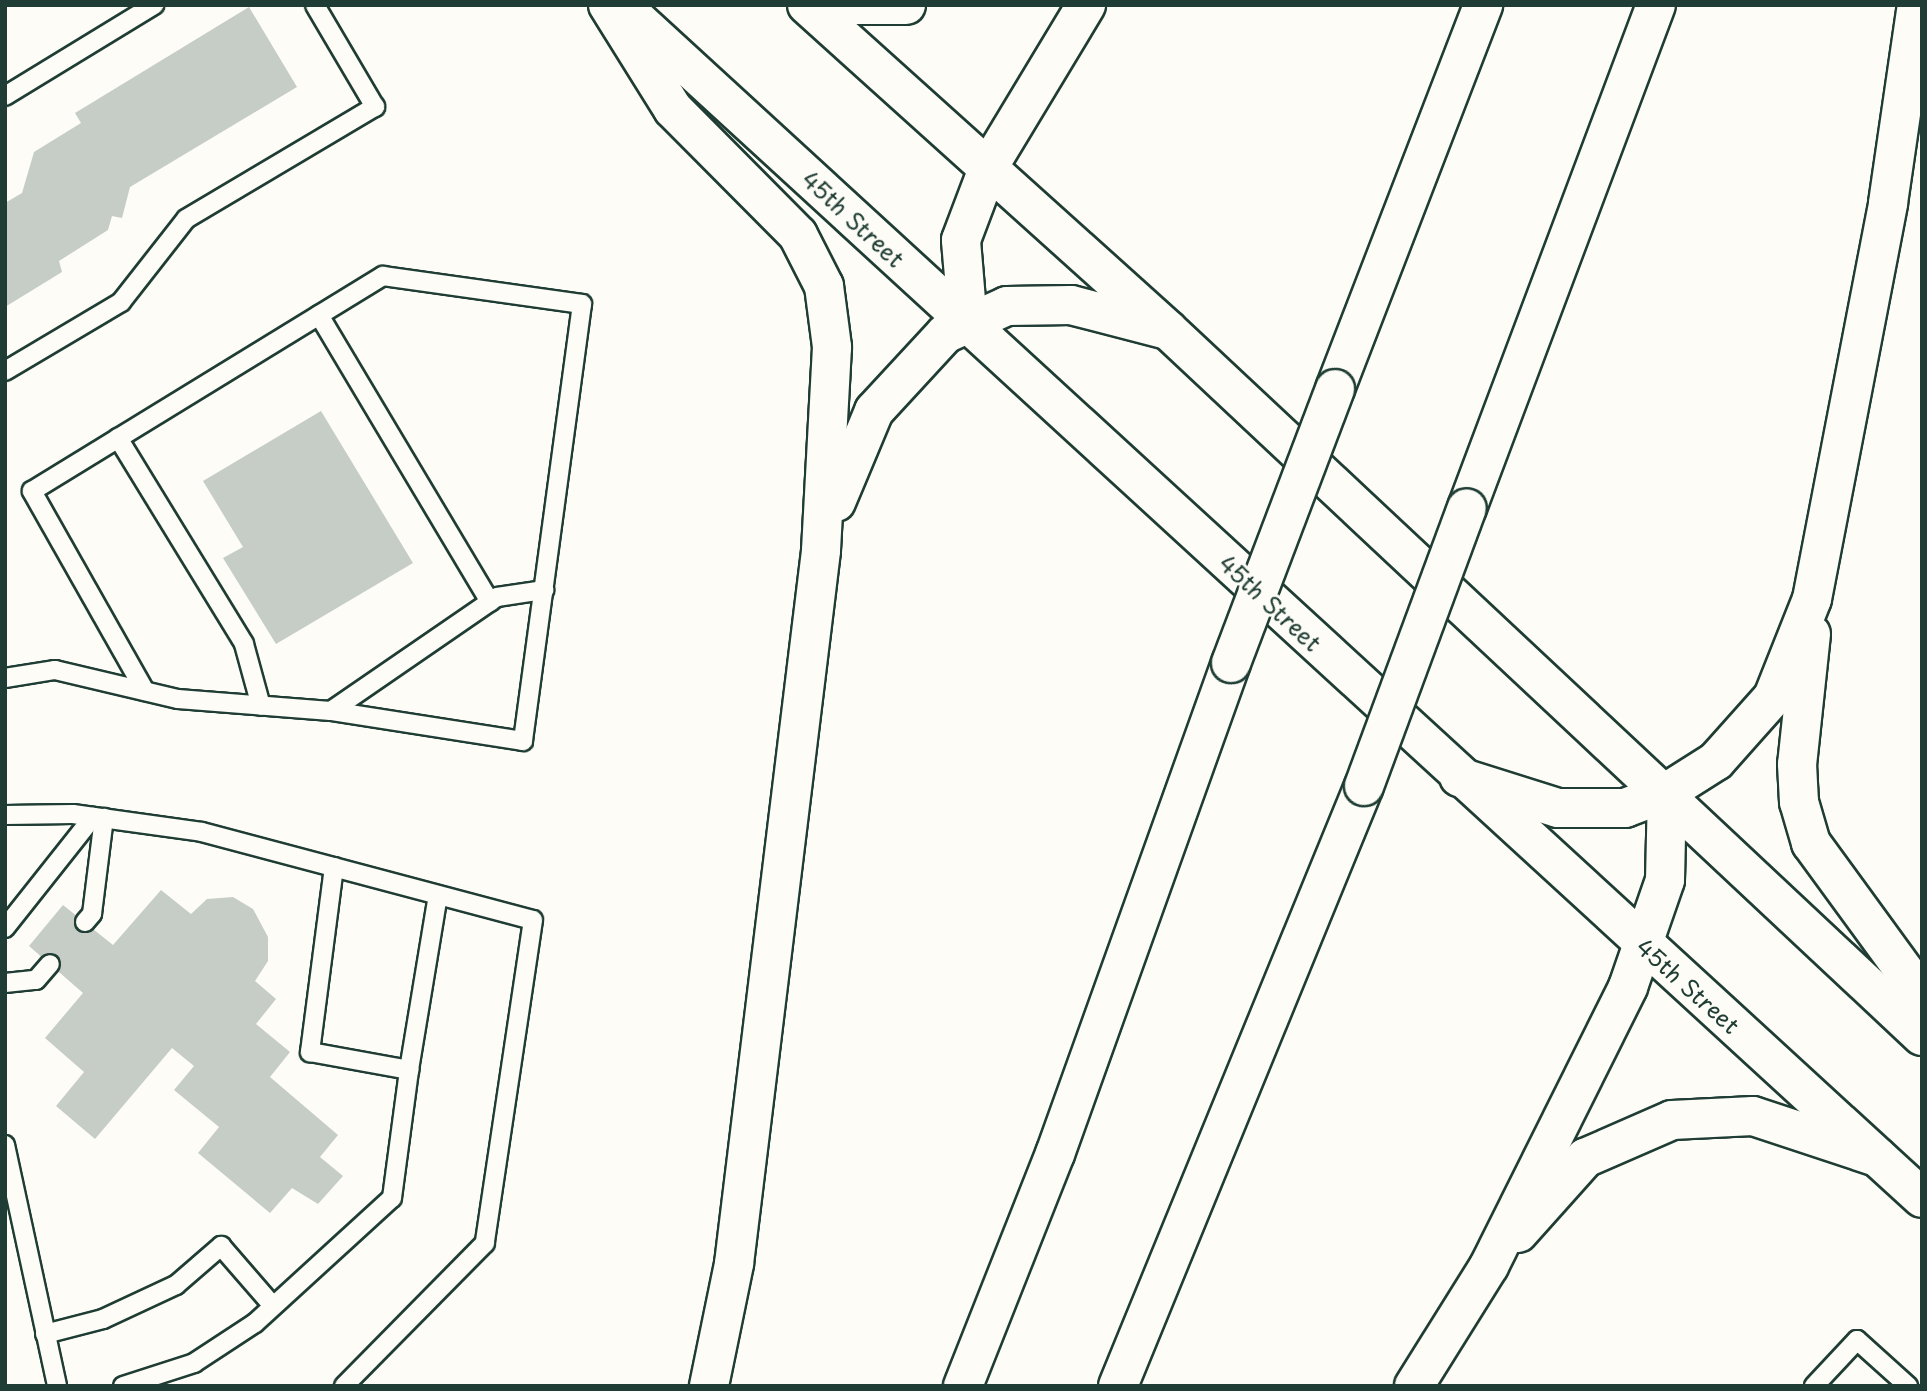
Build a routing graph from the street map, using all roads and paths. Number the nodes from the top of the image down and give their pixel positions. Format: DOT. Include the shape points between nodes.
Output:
graph roads {
  1 [pos="153,5"];
  2 [pos="316,5"];
  3 [pos="608,5"];
  4 [pos="621,5"];
  5 [pos="807,5"];
  6 [pos="852,5"];
  7 [pos="906,5"];
  8 [pos="1086,5"];
  9 [pos="1483,5"];
  10 [pos="1656,5"];
  11 [pos="1917,5"];
  12 [pos="5,96"];
  13 [pos="989,166"];
  14 [pos="319,315"];
  15 [pos="968,324"];
  16 [pos="1168,330"];
  17 [pos="5,371"];
  18 [pos="118,438"];
  19 [pos="821,551"];
  20 [pos="544,590"];
  21 [pos="1812,599"];
  22 [pos="490,602"];
  23 [pos="5,678"];
  24 [pos="145,691"];
  25 [pos="261,706"];
  26 [pos="331,711"];
  27 [pos="1459,777"];
  28 [pos="1667,792"];
  29 [pos="5,815"];
  30 [pos="99,818"];
  31 [pos="334,867"];
  32 [pos="438,895"];
  33 [pos="85,922"];
  34 [pos="5,928"];
  35 [pos="1644,946"];
  36 [pos="50,964"];
  37 [pos="5,984"];
  38 [pos="1922,995"];
  39 [pos="1922,1036"];
  40 [pos="409,1070"];
  41 [pos="5,1145"];
  42 [pos="1877,1157"];
  43 [pos="1922,1198"];
  44 [pos="1489,1266"];
  45 [pos="273,1306"];
  46 [pos="45,1334"];
  47 [pos="57,1386"];
  48 [pos="123,1386"];
  49 [pos="344,1386"];
  50 [pos="709,1386"];
  51 [pos="963,1386"];
  52 [pos="1118,1386"];
  53 [pos="1414,1386"];
  54 [pos="1814,1386"];
  55 [pos="1908,1386"];
  1 -- 12 [label="lane"];
  2 -- 17 [label="lane" via="375,107 186,219 121,302"];
  3 -- 19 [label="main road" via="673,109 797,235 824,286 832,347"];
  4 -- 15 [label="main road, 45th Street"];
  5 -- 13 [label="main road"];
  6 -- 7 [label="main road"];
  8 -- 13 [label="main road"];
  9 -- 51 [label="main road, bridge" via="1231,663 1055,1154"];
  10 -- 52 [label="main road, bridge" via="1364,786"];
  11 -- 21 [label="main road" via="1888,203"];
  13 -- 15 [label="main road" via="961,240"];
  13 -- 16 [label="main road"];
  14 -- 18 [label="lane"];
  14 -- 20 [label="lane" via="383,276 582,304"];
  14 -- 22 [label="lane"];
  15 -- 16 [label="main road" via="1007,306 1071,305"];
  15 -- 19 [label="main road" via="945,334 874,411 848,465"];
  15 -- 27 [label="main road, 45th Street"];
  16 -- 28 [label="main road"];
  18 -- 24 [label="lane" via="32,491"];
  18 -- 25 [label="lane" via="244,644"];
  19 -- 50 [label="main road" via="734,1264"];
  20 -- 22 [label="lane"];
  20 -- 26 [label="lane" via="523,741"];
  21 -- 28 [label="main road" via="1773,697 1716,761"];
  21 -- 38 [label="main road" via="1799,802 1826,870"];
  22 -- 26 [label="lane"];
  23 -- 24 [label="lane" via="55,670"];
  24 -- 25 [label="lane"];
  25 -- 26 [label="lane"];
  27 -- 28 [label="main road" via="1558,808 1625,808"];
  27 -- 35 [label="main road, 45th Street"];
  28 -- 35 [label="main road" via="1665,880"];
  28 -- 39 [label="main road"];
  29 -- 30 [label="lane"];
  30 -- 31 [label="lane" via="202,832"];
  30 -- 33 [label="lane" via="92,914"];
  30 -- 34 [label="lane"];
  31 -- 32 [label="lane"];
  31 -- 40 [label="lane" via="310,1052"];
  32 -- 40 [label="lane"];
  32 -- 49 [label="lane" via="533,920 485,1243"];
  35 -- 42 [label="main road, 45th Street"];
  35 -- 44 [label="main road"];
  36 -- 37 [label="lane" via="36,980"];
  40 -- 45 [label="lane" via="392,1198"];
  41 -- 46 [label="lane"];
  42 -- 43 [label="main road, 45th Street"];
  42 -- 44 [label="main road" via="1753,1116 1672,1120 1585,1158"];
  44 -- 53 [label="main road"];
  45 -- 46 [label="lane" via="221,1245 176,1285 103,1320"];
  45 -- 48 [label="lane" via="194,1363"];
  46 -- 47 [label="lane"];
  54 -- 55 [label="lane" via="1857,1340"];
}
